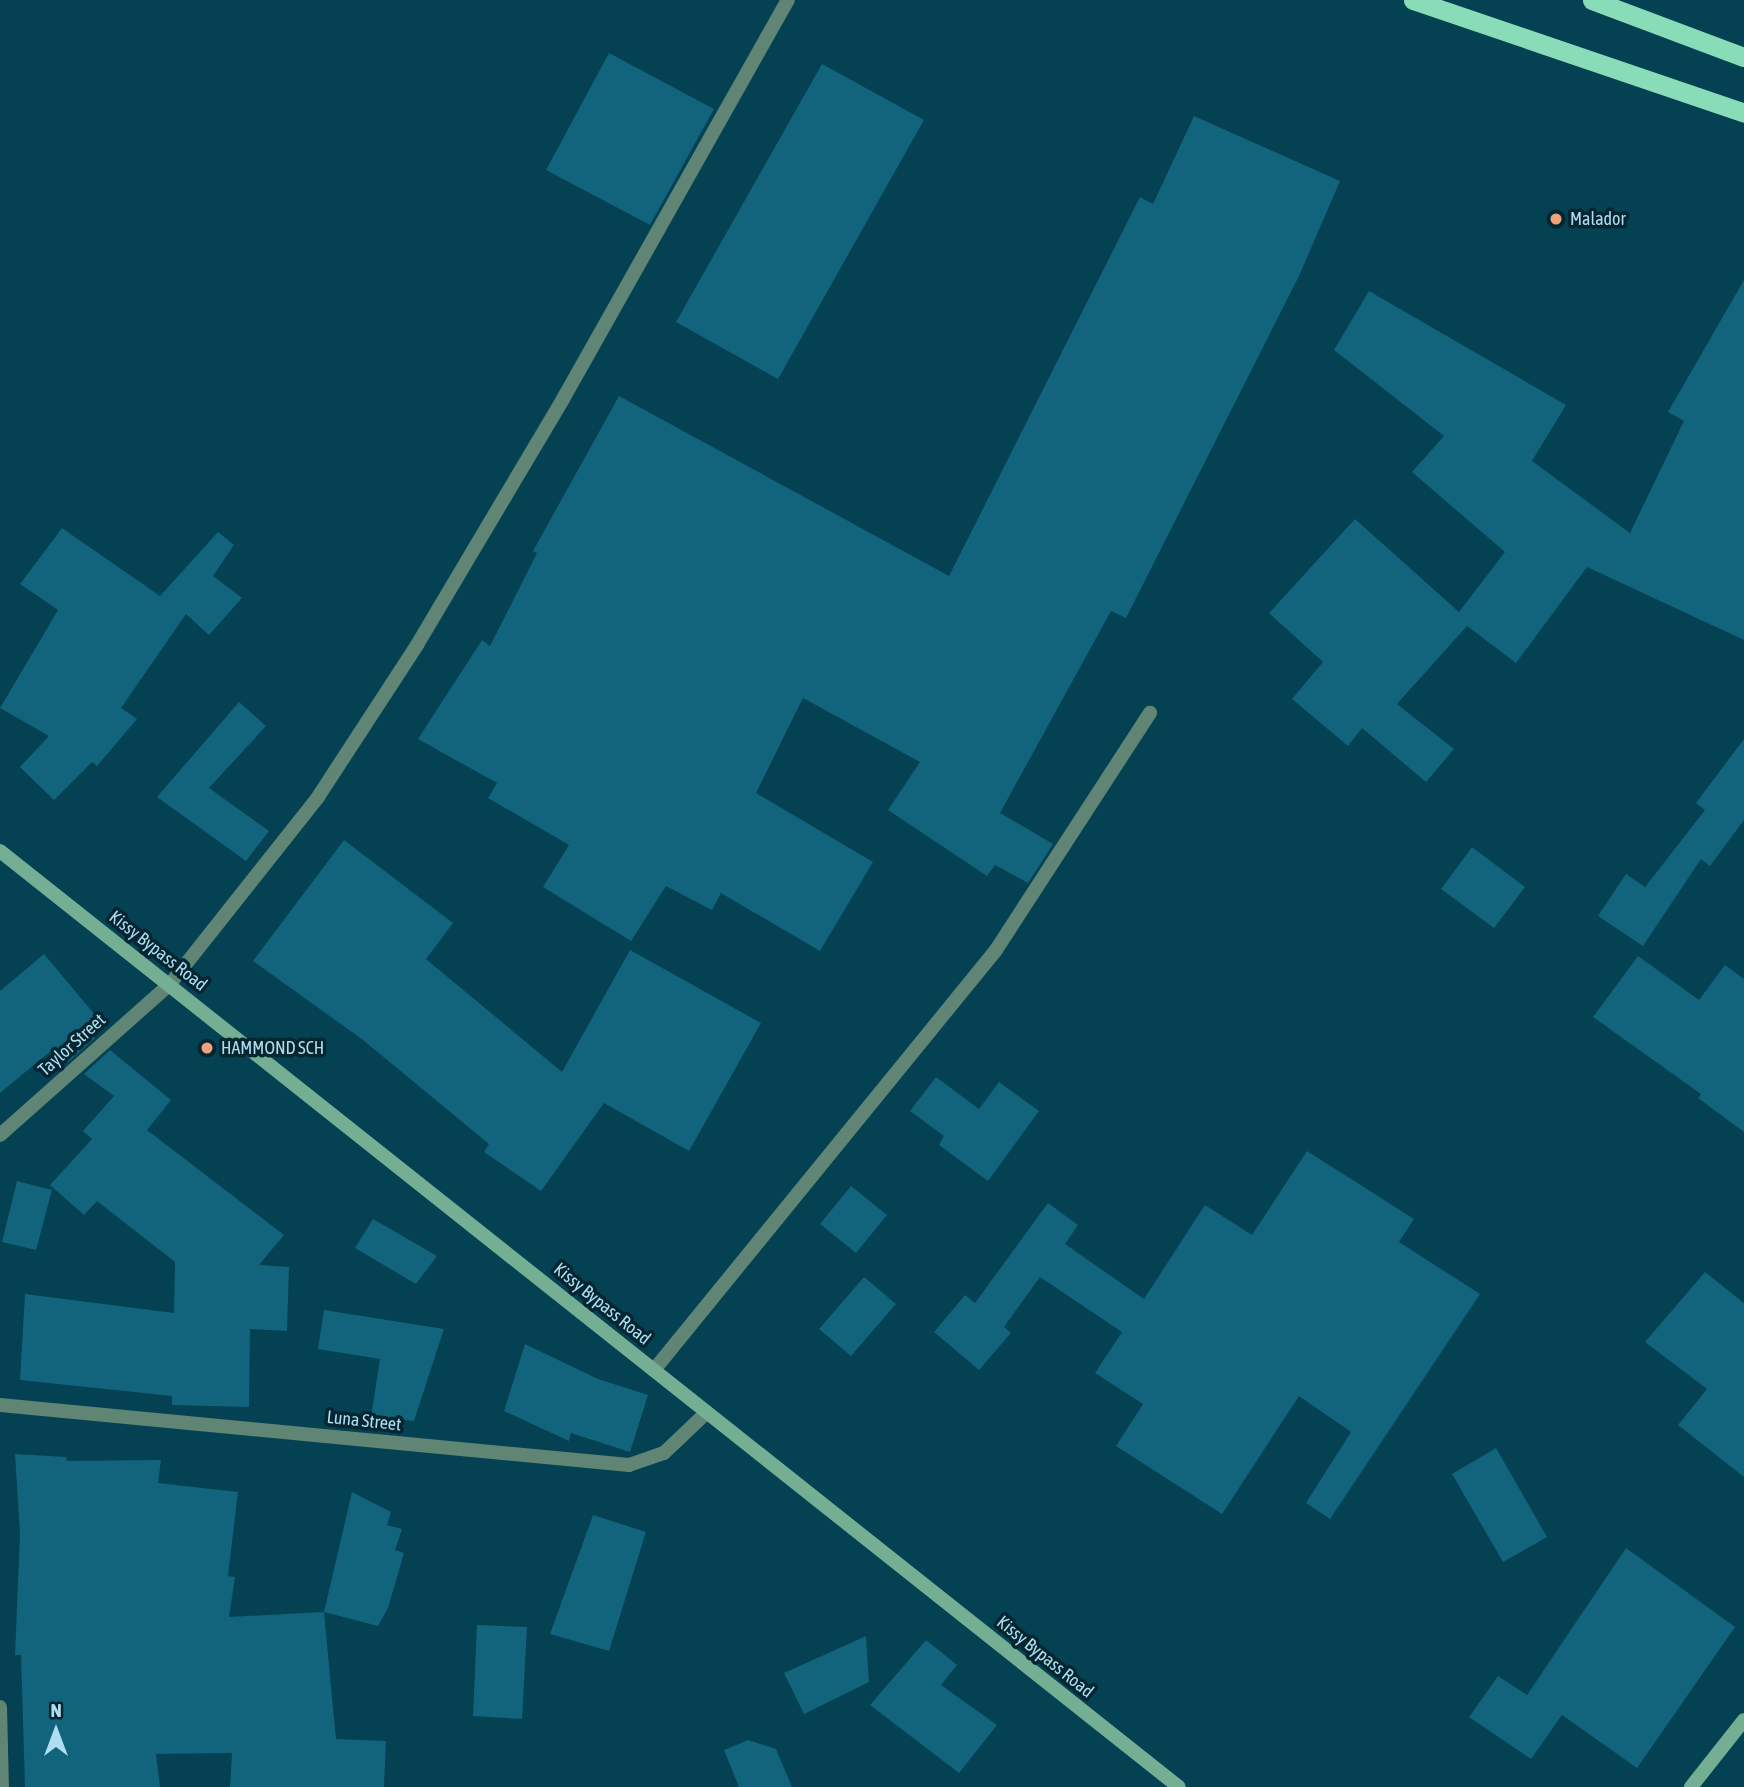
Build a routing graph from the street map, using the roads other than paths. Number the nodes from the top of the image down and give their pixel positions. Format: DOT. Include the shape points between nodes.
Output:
graph roads {
  1 [pos="788,0"];
  2 [pos="1414,0"];
  3 [pos="1592,0"];
  4 [pos="1744,57"];
  5 [pos="1744,113"];
  6 [pos="1150,713"];
  7 [pos="0,851"];
  8 [pos="170,984"];
  9 [pos="0,1135"];
  10 [pos="654,1370"];
  11 [pos="0,1405"];
  12 [pos="707,1412"];
  13 [pos="0,1707"];
  14 [pos="1744,1720"];
  15 [pos="2,1787"];
  16 [pos="1179,1787"];
  17 [pos="1691,1787"];
  1 -- 8 [label="street, Taylor Street" via="563,399 417,645 318,797"];
  2 -- 5 [label="highway"];
  3 -- 4 [label="highway"];
  6 -- 10 [label="street" via="996,950"];
  7 -- 8 [label="main road, Kissy Bypass Road"];
  8 -- 9 [label="street, Taylor Street"];
  8 -- 10 [label="main road, Kissy Bypass Road"];
  10 -- 12 [label="main road, Kissy Bypass Road"];
  11 -- 12 [label="street, Luna Street" via="629,1465 664,1453"];
  12 -- 16 [label="main road, Kissy Bypass Road"];
  13 -- 15 [label="street"];
  14 -- 17 [label="main road"];
}
